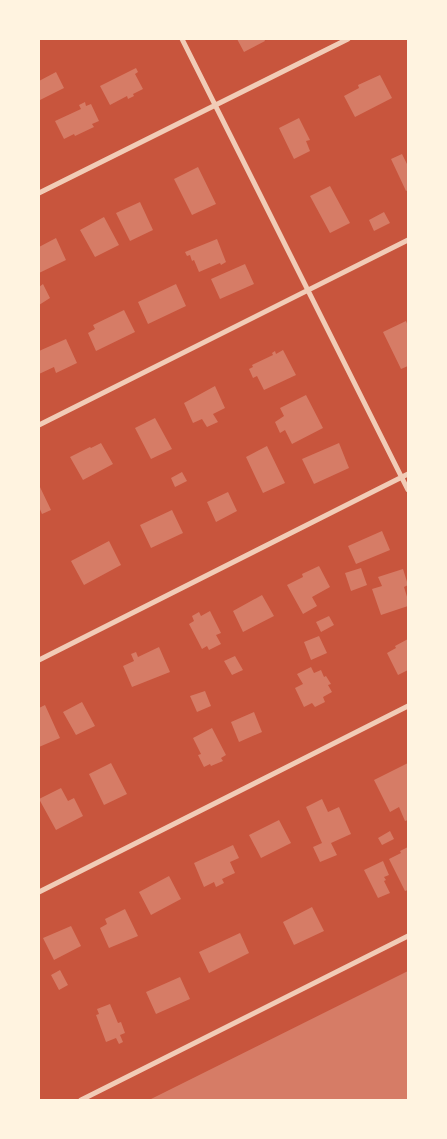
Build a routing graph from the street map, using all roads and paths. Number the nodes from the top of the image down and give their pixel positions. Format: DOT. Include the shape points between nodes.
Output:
graph roads {
  1 [pos="182,39"];
  2 [pos="348,39"];
  3 [pos="215,104"];
  4 [pos="39,193"];
  5 [pos="408,240"];
  6 [pos="307,290"];
  7 [pos="39,425"];
  8 [pos="408,474"];
  9 [pos="402,477"];
  10 [pos="408,490"];
  11 [pos="39,660"];
  12 [pos="408,706"];
  13 [pos="39,892"];
  14 [pos="408,936"];
  15 [pos="81,1100"];
  1 -- 3 [label="street"];
  2 -- 3 [label="street"];
  3 -- 4 [label="street"];
  3 -- 6 [label="street"];
  5 -- 6 [label="street"];
  6 -- 7 [label="street"];
  6 -- 9 [label="street"];
  8 -- 9 [label="street"];
  9 -- 10 [label="street"];
  9 -- 11 [label="street"];
  12 -- 13 [label="street"];
  14 -- 15 [label="street"];
}
